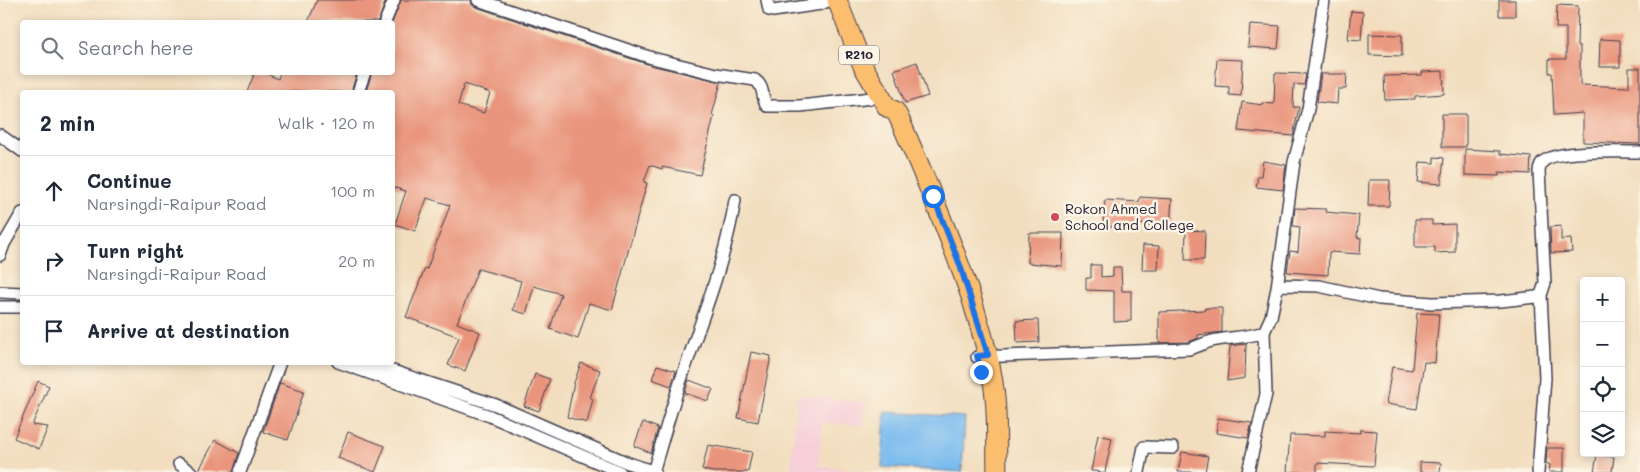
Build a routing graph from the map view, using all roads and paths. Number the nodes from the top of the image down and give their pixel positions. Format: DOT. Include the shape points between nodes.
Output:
graph roads {
  1 [pos="394,0"];
  2 [pos="478,0"];
  3 [pos="516,0"];
  4 [pos="767,0"];
  5 [pos="830,0"];
  6 [pos="837,0"];
  7 [pos="1324,0"];
  8 [pos="511,12"];
  9 [pos="386,20"];
  10 [pos="364,75"];
  11 [pos="359,90"];
  12 [pos="884,102"];
  13 [pos="0,134"];
  14 [pos="20,149"];
  15 [pos="1640,152"];
  16 [pos="735,200"];
  17 [pos="20,216"];
  18 [pos="1,247"];
  19 [pos="1277,288"];
  20 [pos="0,292"];
  21 [pos="20,292"];
  22 [pos="1541,295"];
  23 [pos="0,307"];
  24 [pos="20,307"];
  25 [pos="1264,332"];
  26 [pos="983,356"];
  27 [pos="279,365"];
  28 [pos="346,365"];
  29 [pos="374,365"];
  30 [pos="1173,448"];
  31 [pos="179,464"];
  32 [pos="191,472"];
  33 [pos="240,472"];
  34 [pos="620,472"];
  35 [pos="654,472"];
  36 [pos="987,472"];
  37 [pos="997,472"];
  38 [pos="1139,472"];
  39 [pos="1248,472"];
  40 [pos="1538,472"];
  1 -- 9 [label="street"];
  2 -- 8 [label="street"];
  3 -- 8 [label="street"];
  4 -- 5 [label="street" via="769,10 774,11"];
  6 -- 12 [label="main road, R210" via="863,66"];
  7 -- 19 [label="street" via="1308,109 1294,162"];
  8 -- 12 [label="street" via="674,65 755,80 763,90 767,106"];
  10 -- 11 [label="street"];
  12 -- 26 [label="main road, R210" via="899,118 960,265"];
  13 -- 14 [label="street"];
  15 -- 22 [label="street" via="1568,154 1540,164 1545,283"];
  16 -- 35 [label="street" via="708,303"];
  17 -- 18 [label="street"];
  19 -- 22 [label="street" via="1282,285 1319,286 1379,299 1432,303 1501,301"];
  19 -- 25 [label="street"];
  20 -- 21 [label="street"];
  22 -- 40 [label="street" via="1545,378"];
  23 -- 24 [label="street"];
  25 -- 26 [label="street" via="1189,349"];
  25 -- 39 [label="street" via="1266,394"];
  26 -- 36 [label="main road, R210"];
  26 -- 37 [label="main road, R210" via="994,391"];
  27 -- 33 [label="street"];
  28 -- 34 [label="street" via="490,416"];
  29 -- 35 [label="street" via="496,405"];
  30 -- 38 [label="street" via="1144,447"];
  31 -- 32 [label="street"];
}
